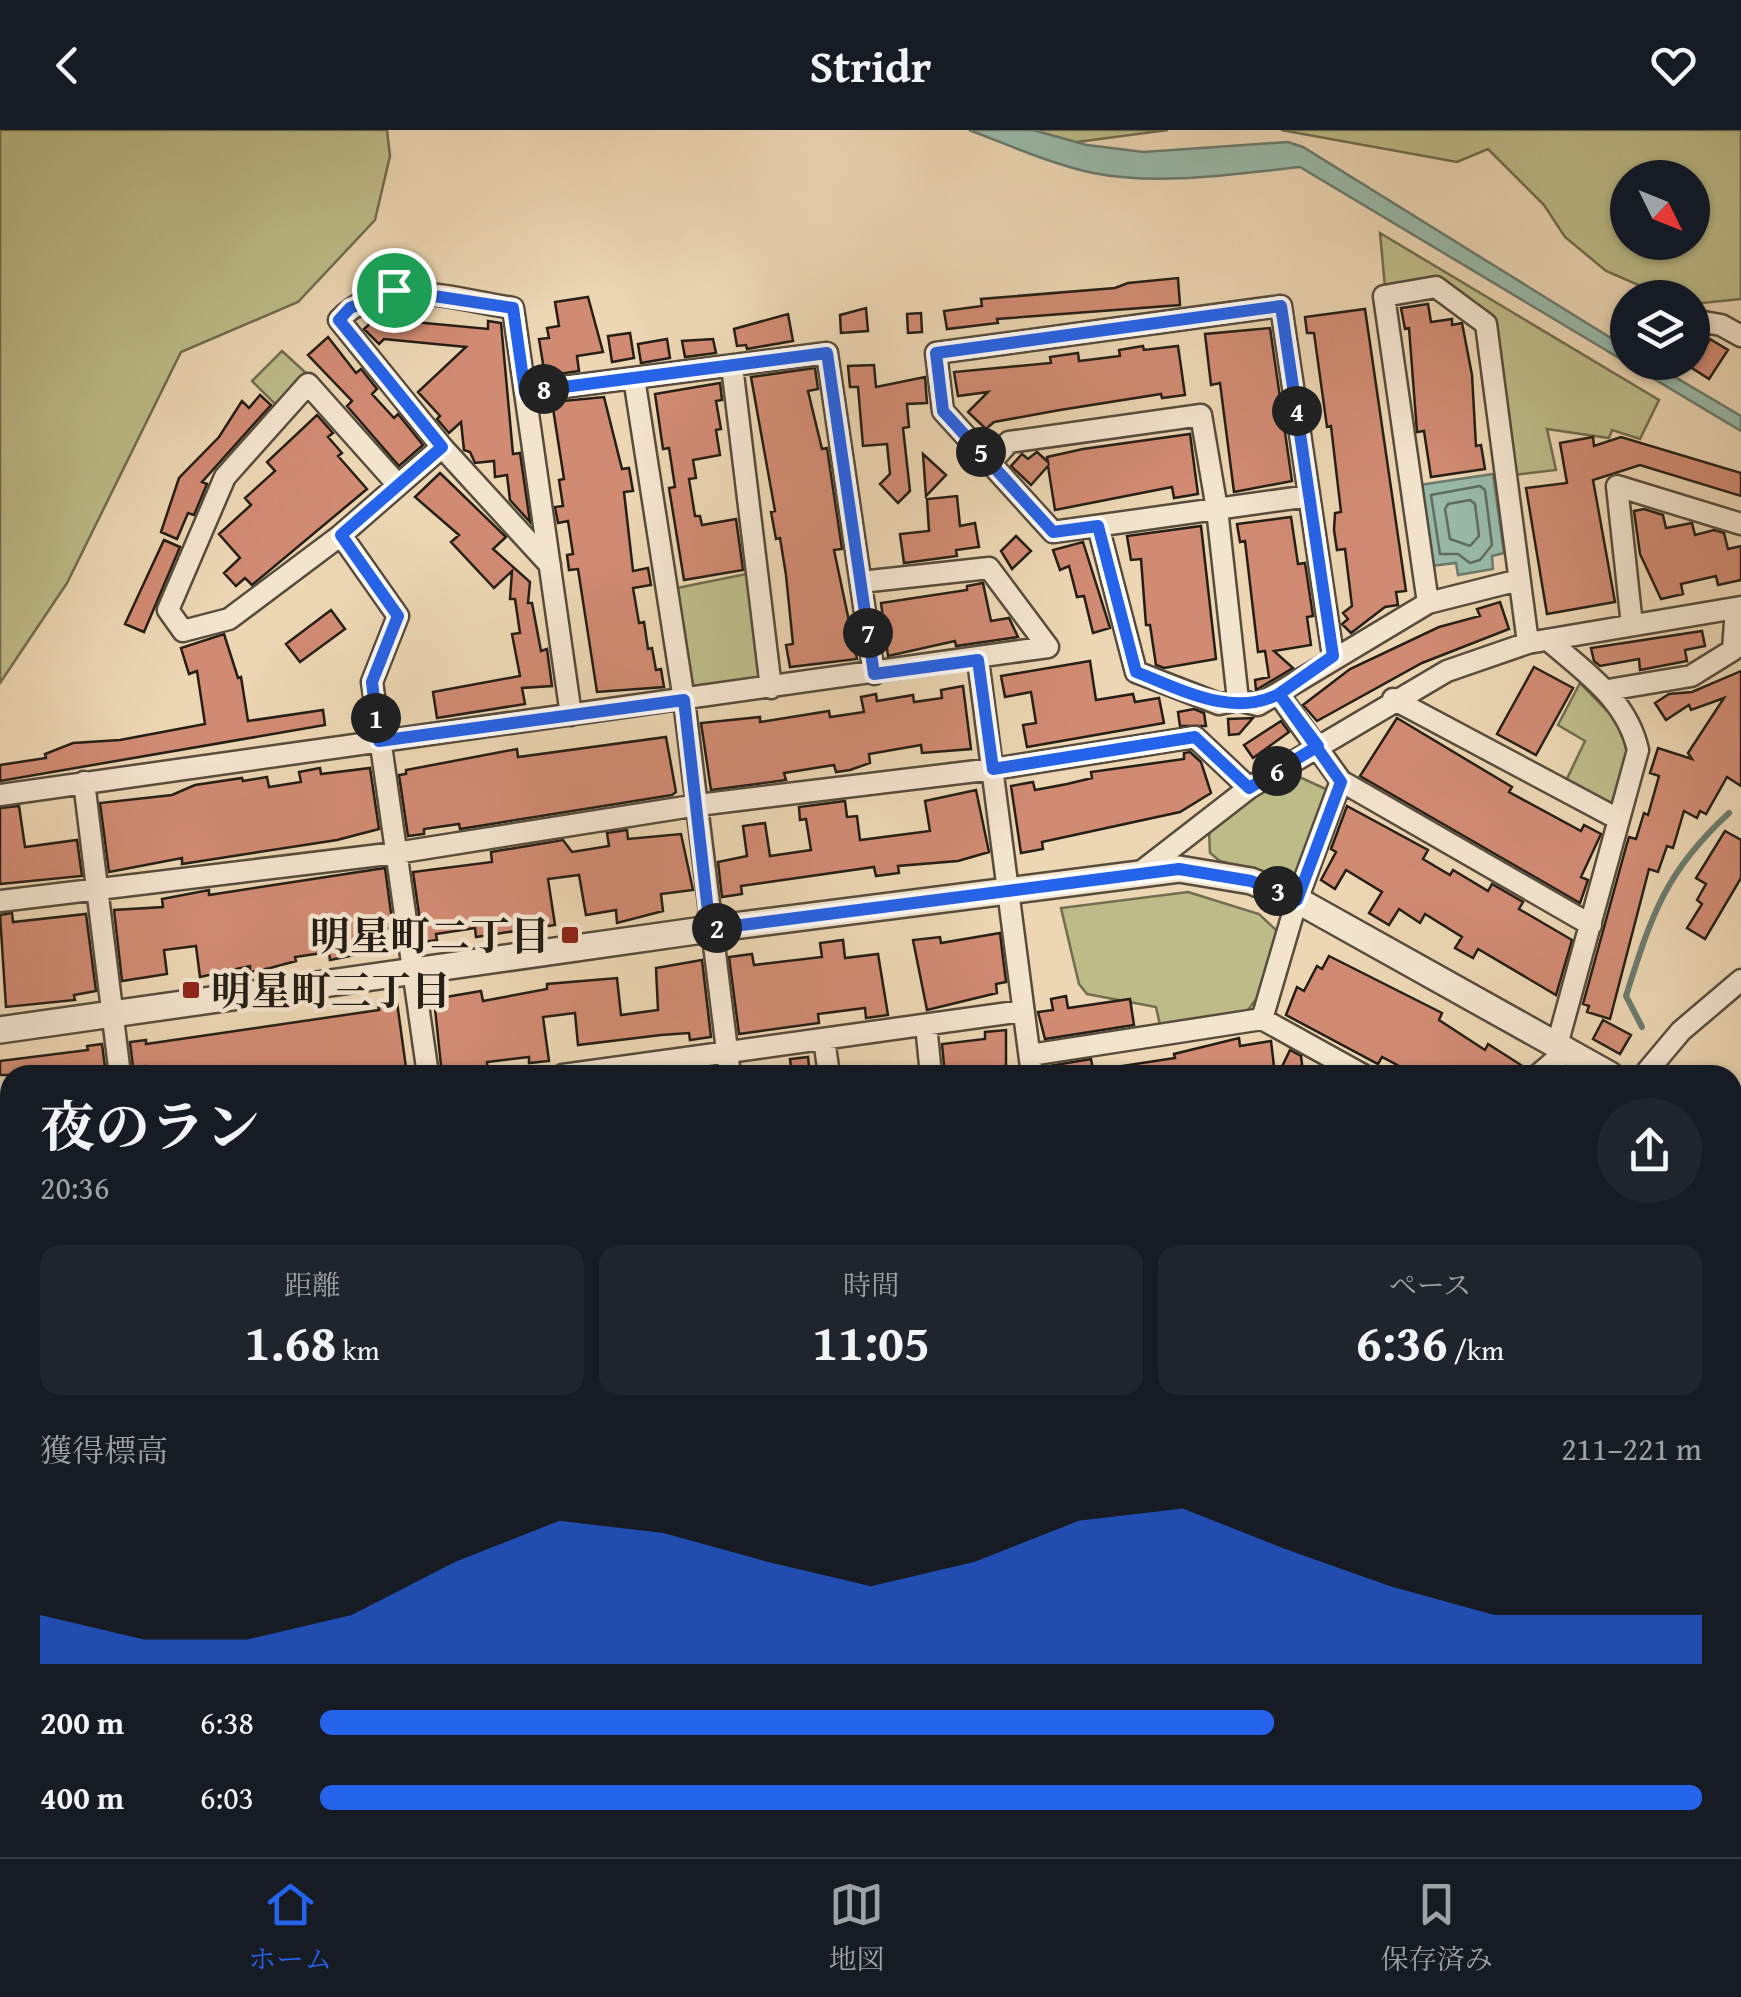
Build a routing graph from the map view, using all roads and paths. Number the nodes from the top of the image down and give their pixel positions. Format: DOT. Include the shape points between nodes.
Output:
graph roads {
  1 [pos="1710,323"];
  2 [pos="1741,336"];
  3 [pos="732,366"];
  4 [pos="634,378"];
  5 [pos="525,392"];
  6 [pos="442,447"];
  7 [pos="990,463"];
  8 [pos="398,485"];
  9 [pos="1309,496"];
  10 [pos="1217,509"];
  11 [pos="1741,524"];
  12 [pos="1098,526"];
  13 [pos="341,535"];
  14 [pos="550,565"];
  15 [pos="1518,580"];
  16 [pos="861,582"];
  17 [pos="1428,603"];
  18 [pos="1738,608"];
  19 [pos="1632,625"];
  20 [pos="1538,642"];
  21 [pos="1333,656"];
  22 [pos="978,660"];
  23 [pos="874,674"];
  24 [pos="771,688"];
  25 [pos="1608,690"];
  26 [pos="1279,694"];
  27 [pos="1393,699"];
  28 [pos="684,700"];
  29 [pos="1238,700"];
  30 [pos="571,715"];
  31 [pos="379,741"];
  32 [pos="1318,746"];
  33 [pos="993,769"];
  34 [pos="84,782"];
  35 [pos="1341,782"];
  36 [pos="1249,788"];
  37 [pos="0,795"];
  38 [pos="698,805"];
  39 [pos="1618,819"];
  40 [pos="396,853"];
  41 [pos="1142,871"];
  42 [pos="98,890"];
  43 [pos="1010,890"];
  44 [pos="1297,900"];
  45 [pos="0,901"];
  46 [pos="1591,925"];
  47 [pos="710,929"];
  48 [pos="414,972"];
  49 [pos="1741,980"];
  50 [pos="1023,1011"];
  51 [pos="113,1014"];
  52 [pos="1262,1019"];
  53 [pos="926,1025"];
  54 [pos="0,1030"];
  55 [pos="824,1039"];
  56 [pos="1562,1048"];
  57 [pos="727,1052"];
  58 [pos="119,1065"];
  59 [pos="427,1065"];
  60 [pos="656,1065"];
  61 [pos="729,1065"];
  62 [pos="828,1065"];
  63 [pos="930,1065"];
  64 [pos="1031,1065"];
  65 [pos="1345,1065"];
  66 [pos="1547,1065"];
  67 [pos="1592,1065"];
  68 [pos="1652,1065"];
  1 -- 2 [label="street"];
  3 -- 4 [label="street"];
  3 -- 16 [label="street" via="827,353"];
  3 -- 24 [label="street"];
  4 -- 5 [label="street"];
  4 -- 28 [label="street"];
  5 -- 6 [label="street" via="513,308 394,290 350,308 339,320"];
  5 -- 14 [label="street"];
  6 -- 8 [label="street"];
  6 -- 14 [label="street"];
  7 -- 9 [label="street" via="943,411 936,353 1281,306"];
  7 -- 10 [label="street" via="1008,442 1201,415"];
  7 -- 12 [label="street" via="1053,532"];
  8 -- 13 [label="street"];
  8 -- 13 [label="street" via="308,384 225,477 168,610 183,632 229,619"];
  9 -- 10 [label="street"];
  9 -- 21 [label="street"];
  10 -- 12 [label="street"];
  10 -- 29 [label="street"];
  11 -- 19 [label="street" via="1617,486"];
  12 -- 29 [label="street" via="1136,672 1219,704"];
  13 -- 31 [label="street" via="398,616 372,682"];
  14 -- 30 [label="street"];
  15 -- 17 [label="street"];
  15 -- 17 [label="street" via="1486,324 1436,287 1384,296"];
  15 -- 20 [label="street"];
  16 -- 22 [label="street" via="988,568 1048,647"];
  16 -- 23 [label="street"];
  17 -- 21 [label="street"];
  18 -- 19 [label="street"];
  18 -- 25 [label="street" via="1732,650 1691,676"];
  19 -- 20 [label="street"];
  20 -- 25 [label="street"];
  20 -- 27 [label="street" via="1447,671"];
  21 -- 26 [label="street"];
  22 -- 23 [label="street"];
  22 -- 33 [label="street"];
  23 -- 24 [label="street"];
  24 -- 28 [label="street"];
  25 -- 39 [label="street" via="1634,730 1638,750"];
  26 -- 29 [label="street" via="1258,705"];
  26 -- 32 [label="street"];
  27 -- 32 [label="street"];
  27 -- 39 [label="street"];
  28 -- 30 [label="street"];
  28 -- 38 [label="street"];
  30 -- 31 [label="street"];
  31 -- 34 [label="street"];
  31 -- 40 [label="street"];
  32 -- 35 [label="street"];
  32 -- 36 [label="street"];
  33 -- 36 [label="street" via="1195,737"];
  33 -- 38 [label="street"];
  33 -- 43 [label="street"];
  34 -- 37 [label="street"];
  34 -- 42 [label="street"];
  35 -- 44 [label="street"];
  35 -- 46 [label="street"];
  36 -- 41 [label="street"];
  38 -- 40 [label="street"];
  38 -- 47 [label="street"];
  39 -- 46 [label="street"];
  40 -- 42 [label="street"];
  40 -- 48 [label="street"];
  41 -- 43 [label="street"];
  41 -- 44 [label="street" via="1226,875"];
  42 -- 45 [label="street"];
  42 -- 51 [label="street"];
  43 -- 47 [label="street"];
  43 -- 50 [label="street"];
  44 -- 52 [label="street"];
  44 -- 56 [label="street"];
  46 -- 56 [label="street"];
  47 -- 48 [label="street"];
  47 -- 57 [label="street"];
  48 -- 51 [label="street"];
  48 -- 59 [label="street"];
  49 -- 68 [label="street"];
  50 -- 53 [label="street"];
  50 -- 64 [label="street"];
  51 -- 54 [label="street"];
  51 -- 58 [label="street"];
  52 -- 64 [label="street"];
  52 -- 65 [label="street"];
  53 -- 55 [label="street"];
  53 -- 63 [label="street"];
  55 -- 57 [label="street"];
  55 -- 62 [label="street"];
  56 -- 66 [label="street"];
  56 -- 67 [label="street"];
  57 -- 60 [label="street"];
  57 -- 61 [label="street"];
}
